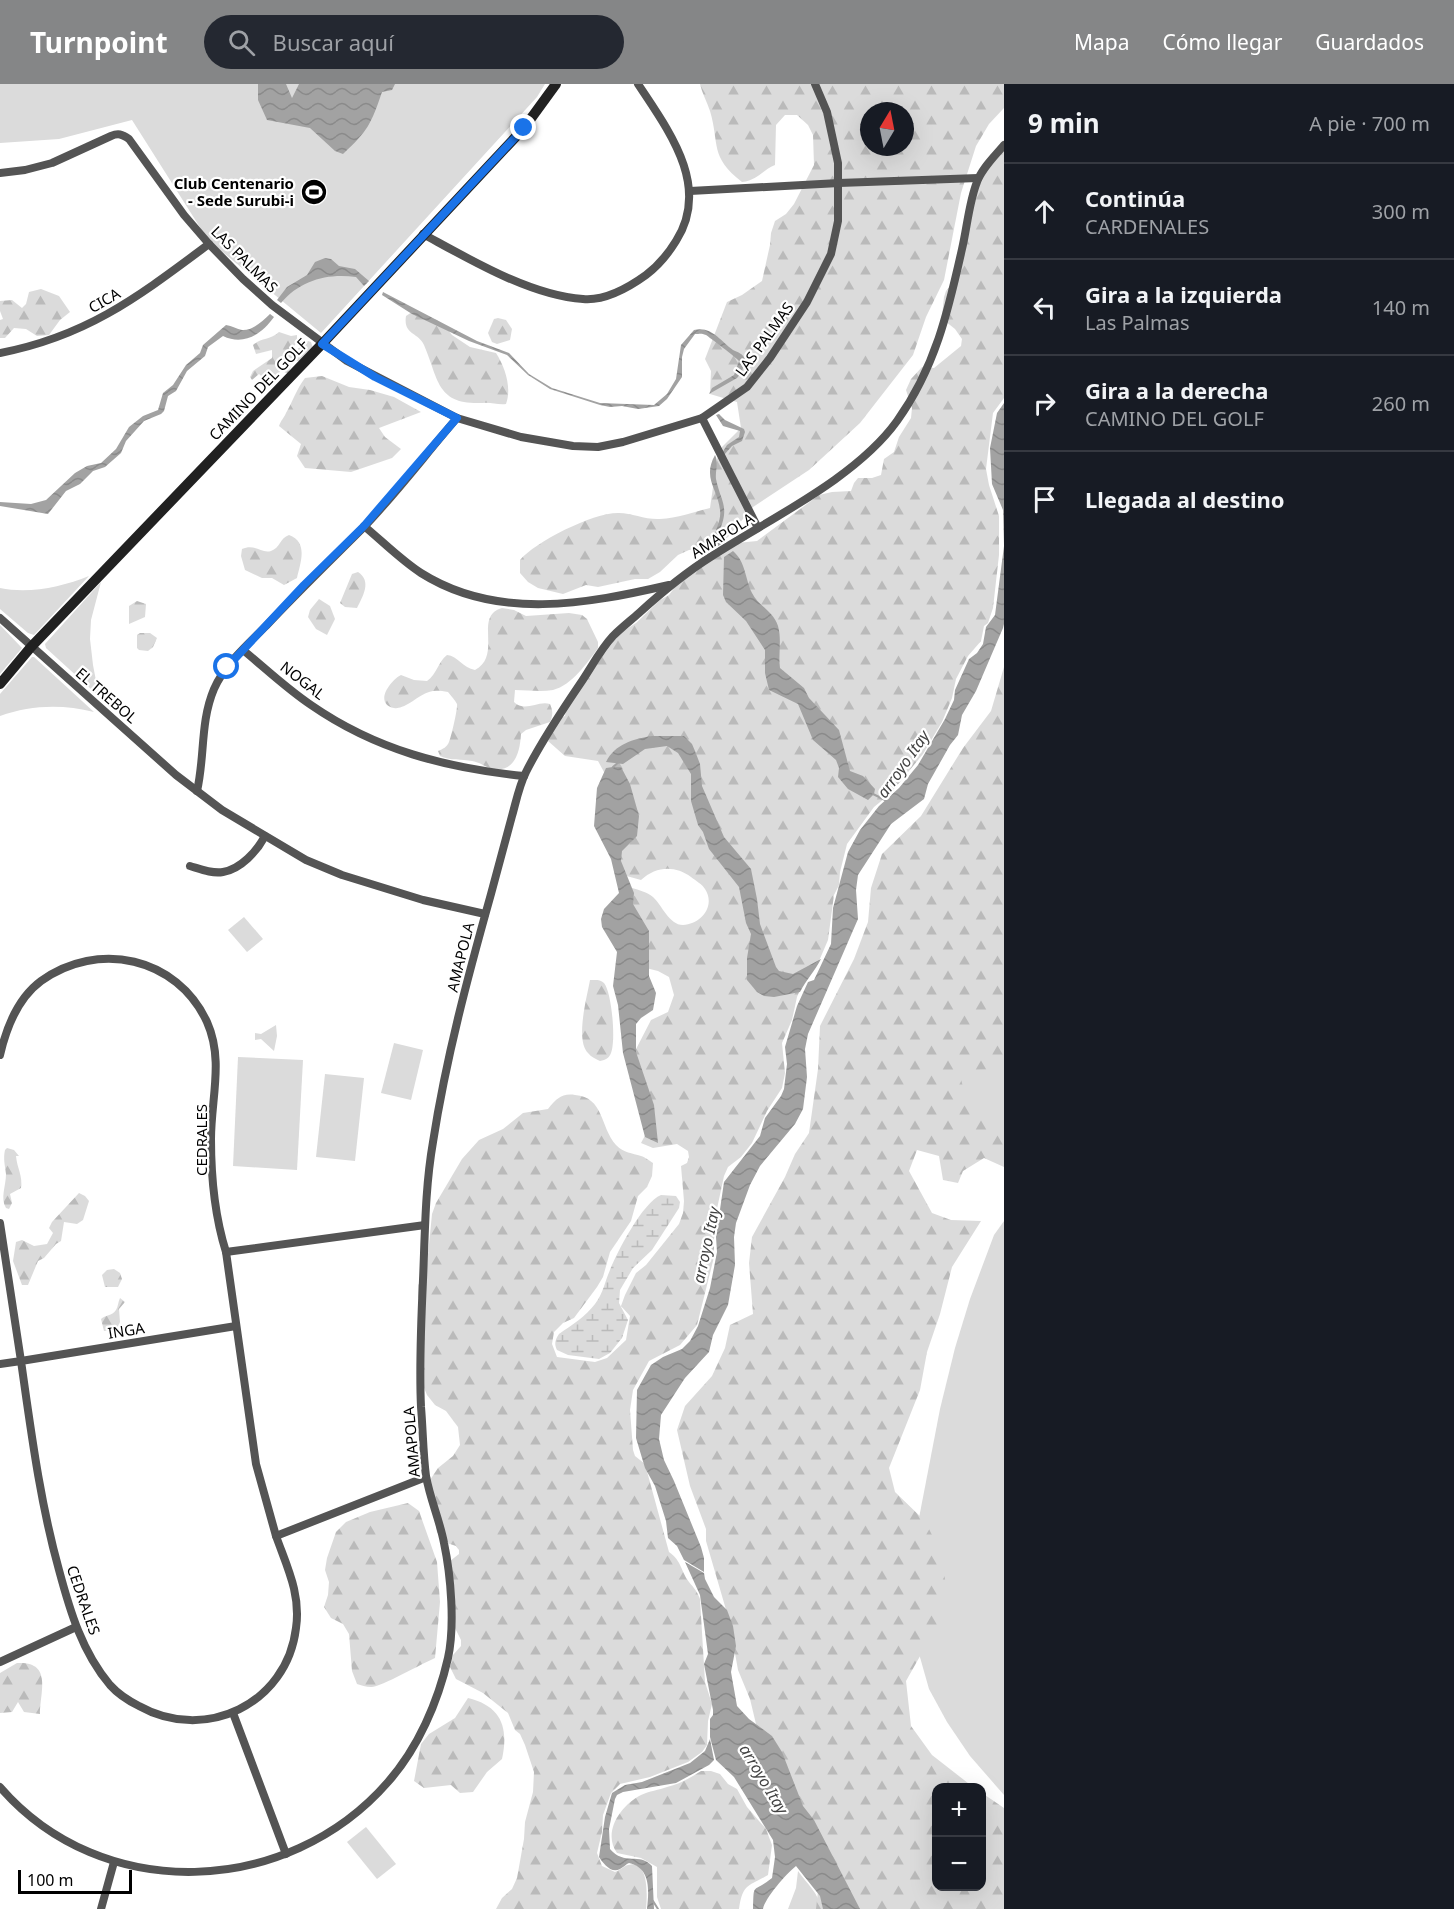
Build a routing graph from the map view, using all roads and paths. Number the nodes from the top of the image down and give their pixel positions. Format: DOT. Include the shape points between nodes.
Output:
graph roads {
  1 [pos="556,84"];
  2 [pos="638,84"];
  3 [pos="815,84"];
  4 [pos="1004,144"];
  5 [pos="0,173"];
  6 [pos="978,178"];
  7 [pos="839,183"];
  8 [pos="690,191"];
  9 [pos="423,234"];
  10 [pos="209,244"];
  11 [pos="322,344"];
  12 [pos="0,353"];
  13 [pos="457,418"];
  14 [pos="702,418"];
  15 [pos="364,526"];
  16 [pos="758,528"];
  17 [pos="670,585"];
  18 [pos="0,618"];
  19 [pos="32,647"];
  20 [pos="243,650"];
  21 [pos="0,684"];
  22 [pos="524,776"];
  23 [pos="197,791"];
  24 [pos="265,836"];
  25 [pos="190,866"];
  26 [pos="485,914"];
  27 [pos="0,1055"];
  28 [pos="0,1223"];
  29 [pos="425,1225"];
  30 [pos="226,1252"];
  31 [pos="236,1326"];
  32 [pos="21,1361"];
  33 [pos="0,1364"];
  34 [pos="426,1477"];
  35 [pos="276,1536"];
  36 [pos="76,1627"];
  37 [pos="0,1662"];
  38 [pos="233,1713"];
  39 [pos="0,1787"];
  40 [pos="286,1854"];
  41 [pos="114,1862"];
  42 [pos="101,1909"];
  1 -- 9 [label="street, CAMINO DEL GOLF" via="524,128"];
  2 -- 8 [label="street" via="683,164"];
  3 -- 7 [label="street, LAS PALMAS" via="827,112"];
  4 -- 6 [label="street, AMAPOLA"];
  5 -- 10 [label="street, LAS PALMAS" via="52,163 111,136 123,135"];
  6 -- 7 [label="street"];
  6 -- 16 [label="street, AMAPOLA" via="944,325 931,363 900,417 881,441 852,466"];
  7 -- 8 [label="street"];
  7 -- 14 [label="street, LAS PALMAS" via="838,220 831,254 807,302 747,387"];
  8 -- 9 [label="street" via="687,219 669,252 632,285 599,298 545,292"];
  9 -- 11 [label="street, CAMINO DEL GOLF"];
  10 -- 11 [label="street, LAS PALMAS" via="272,305"];
  10 -- 12 [label="street, CICA" via="116,311 54,339"];
  11 -- 13 [label="street, LAS PALMAS" via="375,377"];
  11 -- 19 [label="street, CAMINO DEL GOLF"];
  13 -- 14 [label="street, LAS PALMAS" via="521,437 598,447"];
  13 -- 15 [label="street"];
  14 -- 16 [label="street"];
  15 -- 17 [label="street" via="420,572 465,592 516,604 605,599"];
  15 -- 20 [label="street"];
  16 -- 17 [label="street, AMAPOLA"];
  17 -- 22 [label="street, AMAPOLA" via="614,635"];
  18 -- 19 [label="street, EL TREBOL"];
  19 -- 21 [label="street, CAMINO DEL GOLF"];
  19 -- 23 [label="street, EL TREBOL"];
  20 -- 22 [label="street, NOGAL" via="309,704 392,749 474,769"];
  20 -- 23 [label="street" via="227,667 208,707"];
  22 -- 26 [label="street, AMAPOLA"];
  23 -- 24 [label="street, EL TREBOL"];
  24 -- 25 [label="street" via="256,852 233,869 210,872"];
  24 -- 26 [label="street, EL TREBOL" via="342,875"];
  26 -- 29 [label="street, AMAPOLA" via="450,1049 433,1140"];
  27 -- 30 [label="street, CEDRALES" via="7,1030 29,993 65,967 114,958 135,962 182,987 203,1015 216,1053 211,1150"];
  28 -- 32 [label="street, CEDRALES"];
  29 -- 30 [label="street"];
  29 -- 34 [label="street, AMAPOLA" via="420,1353"];
  30 -- 31 [label="street, CEDRALES"];
  31 -- 32 [label="street, INGA"];
  31 -- 35 [label="street, CEDRALES" via="256,1464"];
  32 -- 33 [label="street"];
  32 -- 36 [label="street, CEDRALES" via="52,1548"];
  34 -- 35 [label="street"];
  34 -- 40 [label="street, AMAPOLA" via="445,1547 451,1608 450,1652 436,1698 411,1750 367,1804 317,1841"];
  35 -- 38 [label="street, CEDRALES" via="296,1590 296,1629 284,1665 273,1682 256,1700"];
  36 -- 37 [label="street"];
  36 -- 38 [label="street, CEDRALES" via="111,1686 153,1714 173,1720 198,1720"];
  38 -- 40 [label="street"];
  39 -- 41 [label="street, AMAPOLA" via="47,1830"];
  40 -- 41 [label="street, AMAPOLA" via="243,1866 190,1873"];
  41 -- 42 [label="street"];
}
